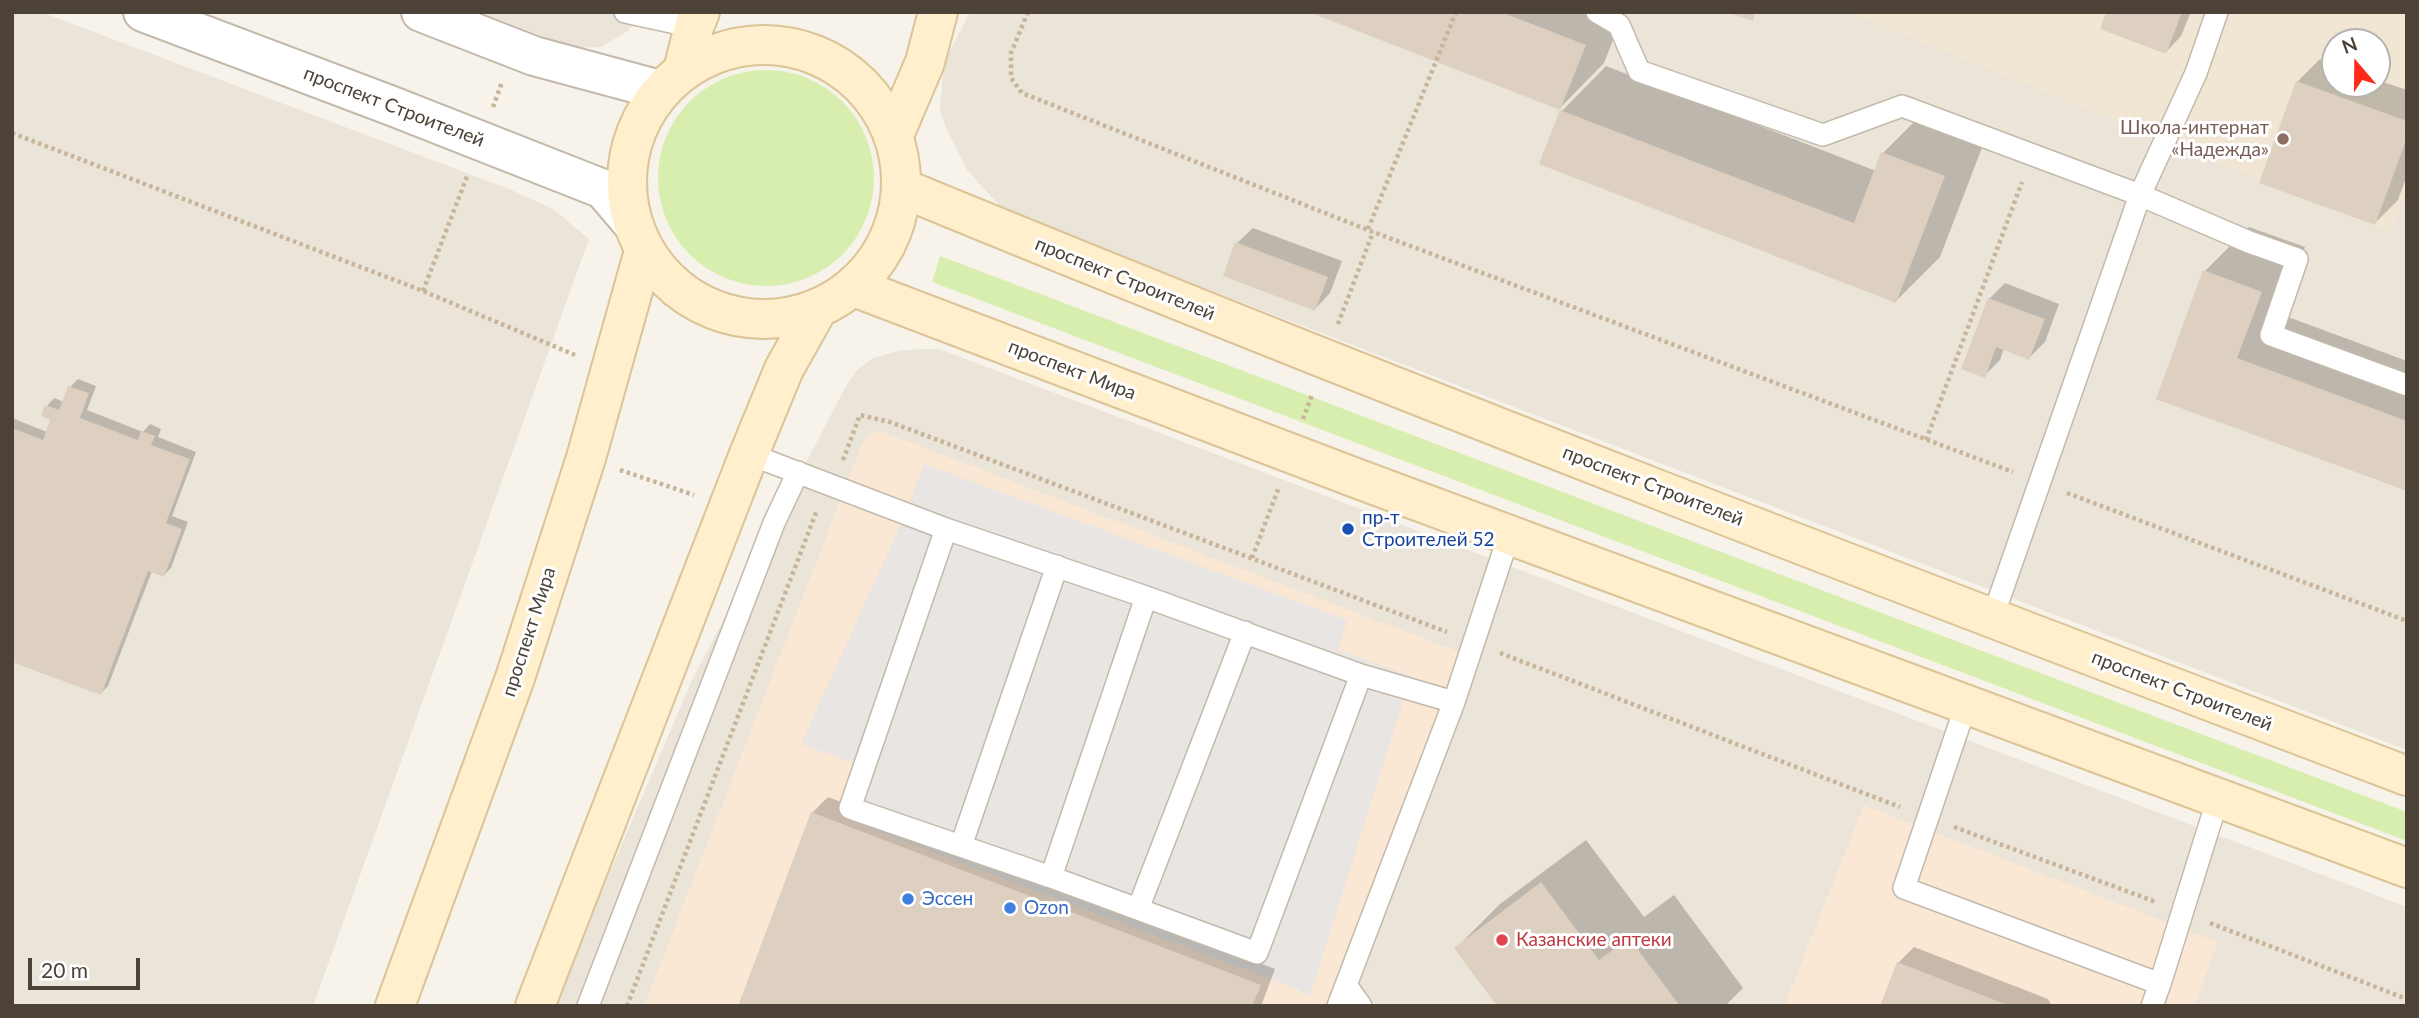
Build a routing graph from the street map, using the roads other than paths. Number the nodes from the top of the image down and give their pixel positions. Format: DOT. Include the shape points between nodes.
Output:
graph roads {
  1 [pos="143,12"];
  2 [pos="421,12"];
  3 [pos="625,12"];
  4 [pos="938,12"];
  5 [pos="1597,12"];
  6 [pos="2217,12"];
  7 [pos="697,20"];
  8 [pos="672,80"];
  9 [pos="894,135"];
  10 [pos="902,188"];
  11 [pos="2140,195"];
  12 [pos="638,237"];
  13 [pos="855,287"];
  14 [pos="817,310"];
  15 [pos="2407,385"];
  16 [pos="749,454"];
  17 [pos="798,472"];
  18 [pos="946,529"];
  19 [pos="1509,535"];
  20 [pos="1057,566"];
  21 [pos="1146,597"];
  22 [pos="1992,619"];
  23 [pos="1244,632"];
  24 [pos="1361,675"];
  25 [pos="1454,702"];
  26 [pos="1966,705"];
  27 [pos="2407,776"];
  28 [pos="2218,798"];
  29 [pos="961,845"];
  30 [pos="2407,868"];
  31 [pos="1051,877"];
  32 [pos="1138,909"];
  33 [pos="2160,984"];
  34 [pos="1346,985"];
  35 [pos="396,1006"];
  36 [pos="535,1006"];
  37 [pos="588,1006"];
  38 [pos="1338,1006"];
  39 [pos="1362,1006"];
  40 [pos="2152,1006"];
  1 -- 12 [label="street, проспект Строителей" via="603,189"];
  2 -- 8 [label="street" via="534,56"];
  3 -- 7 [label="lane"];
  4 -- 9 [label="main road" via="925,61"];
  5 -- 11 [label="lane" via="1619,25 1639,71 1823,135 1902,106"];
  6 -- 11 [label="lane" via="2196,73"];
  7 -- 8 [label="main road"];
  8 -- 9 [label="main road" via="711,55 741,46 774,44 805,50 860,82 880,106"];
  8 -- 12 [label="main road" via="641,120 629,153 626,188"];
  9 -- 10 [label="main road"];
  10 -- 13 [label="main road" via="889,242"];
  10 -- 22 [label="main road, проспект Строителей" via="1185,304"];
  11 -- 15 [label="lane" via="2297,259 2271,335"];
  11 -- 22 [label="lane"];
  12 -- 14 [label="main road" via="669,282 701,305 739,318 779,320"];
  12 -- 35 [label="main road, проспект Мира" via="586,458 515,678"];
  13 -- 14 [label="main road"];
  13 -- 19 [label="main road, проспект Мира"];
  14 -- 16 [label="main road" via="784,369"];
  16 -- 17 [label="lane"];
  16 -- 36 [label="main road"];
  17 -- 18 [label="lane"];
  17 -- 37 [label="lane" via="774,523"];
  18 -- 20 [label="lane"];
  18 -- 29 [label="lane" via="850,808"];
  19 -- 25 [label="lane"];
  19 -- 26 [label="main road"];
  20 -- 21 [label="lane"];
  20 -- 29 [label="lane"];
  21 -- 23 [label="lane"];
  21 -- 31 [label="lane"];
  22 -- 27 [label="main road, проспект Строителей"];
  23 -- 24 [label="lane"];
  23 -- 32 [label="lane"];
  24 -- 25 [label="lane"];
  24 -- 32 [label="lane" via="1257,953"];
  25 -- 34 [label="lane"];
  26 -- 28 [label="main road"];
  26 -- 33 [label="lane" via="1904,888"];
  28 -- 30 [label="main road"];
  28 -- 33 [label="lane"];
  29 -- 31 [label="lane"];
  31 -- 32 [label="lane"];
  33 -- 40 [label="lane"];
  34 -- 38 [label="lane"];
  34 -- 39 [label="lane"];
}
